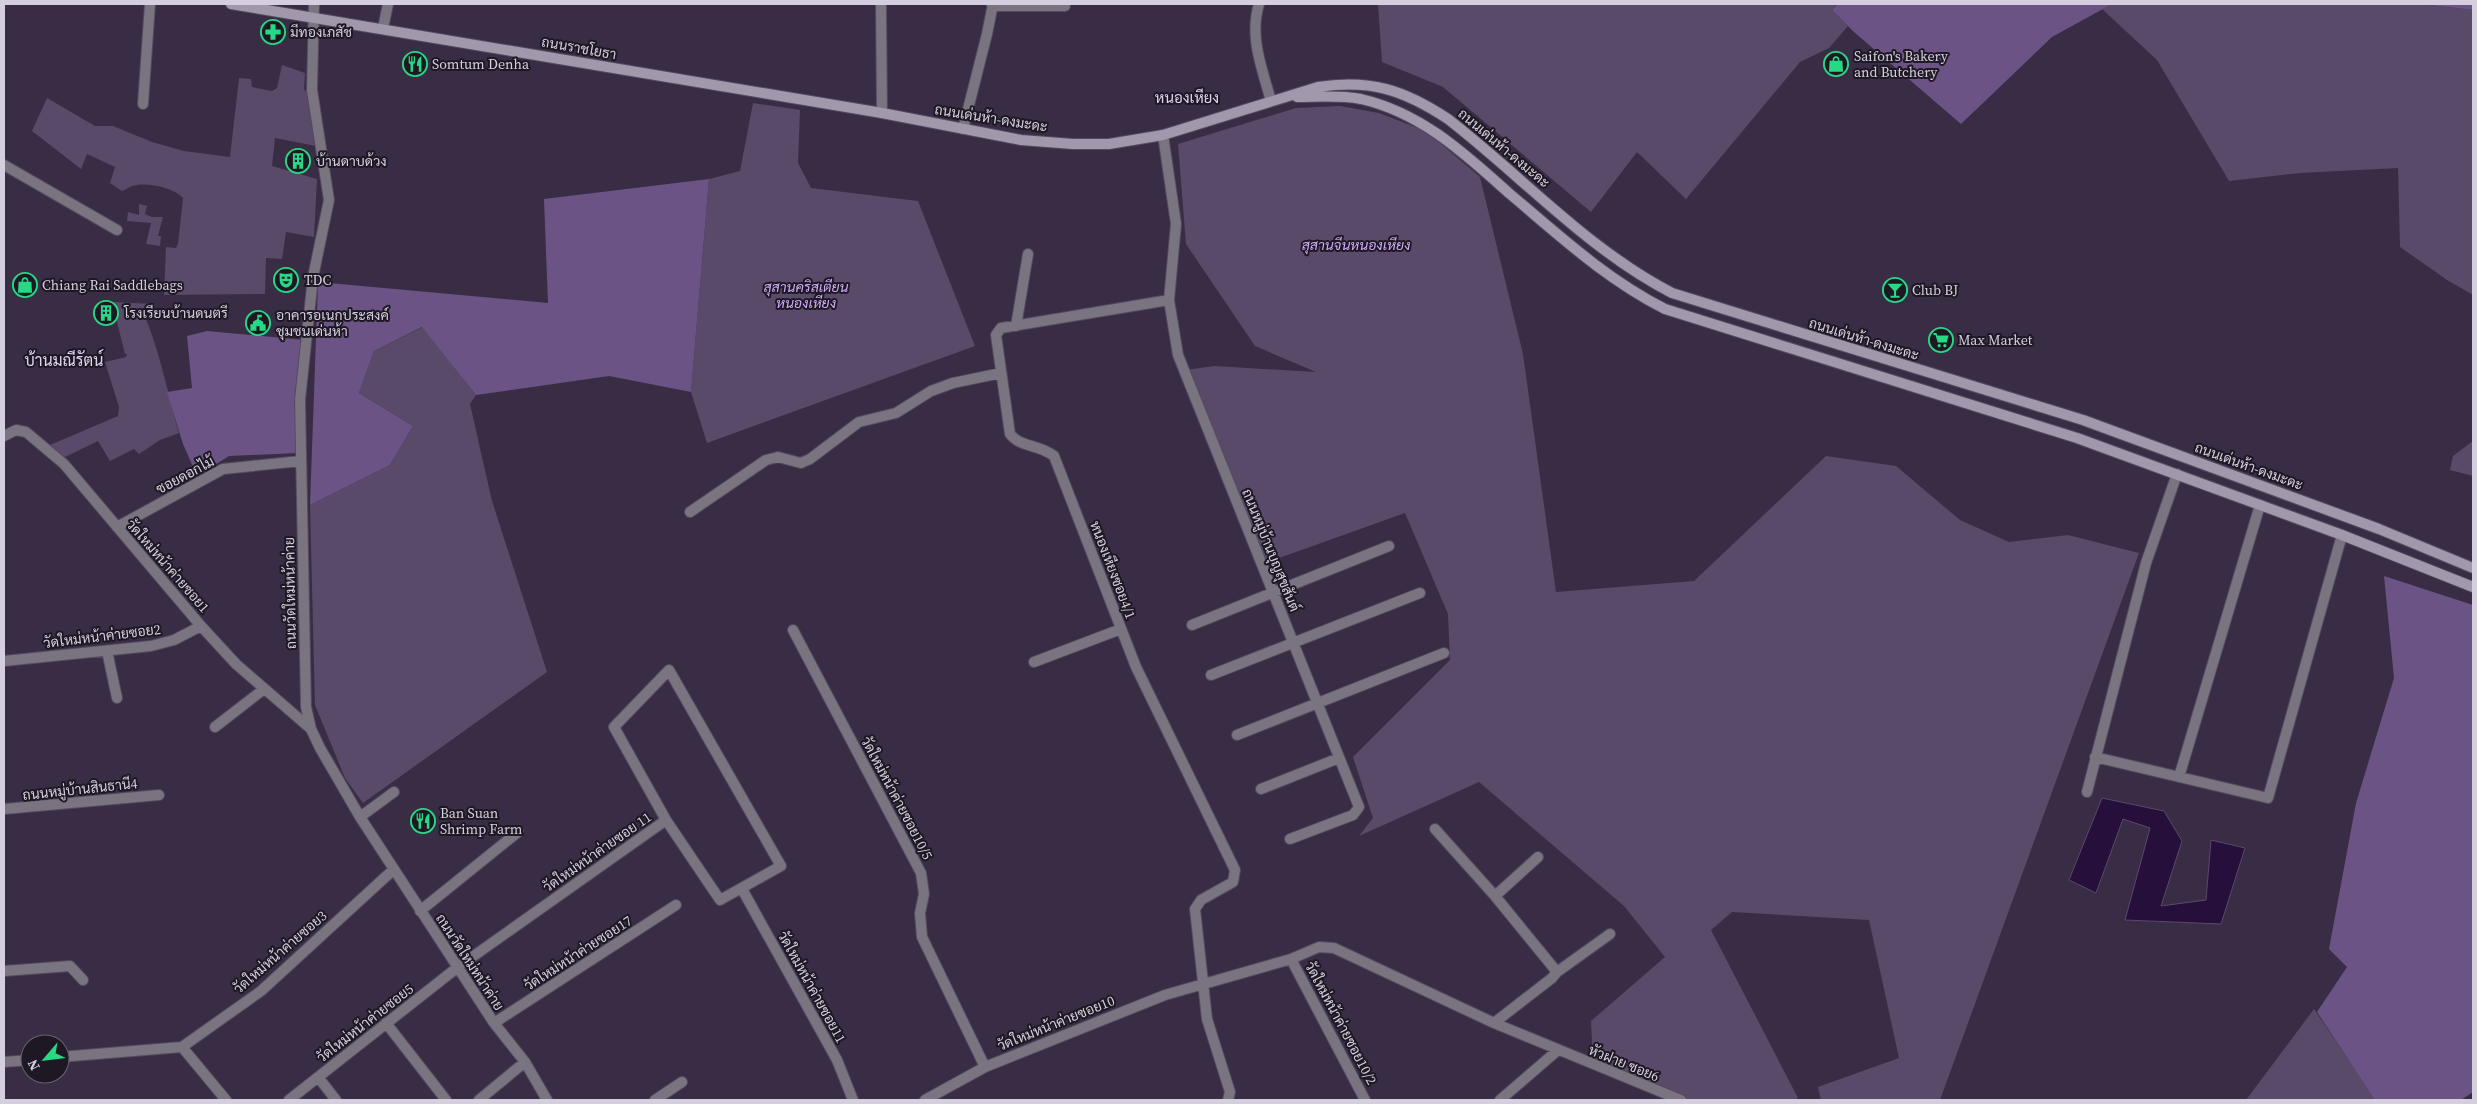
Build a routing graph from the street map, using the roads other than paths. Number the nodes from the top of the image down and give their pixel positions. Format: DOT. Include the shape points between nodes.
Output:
graph roads {
  1 [pos="150,4"];
  2 [pos="230,4"];
  3 [pos="314,4"];
  4 [pos="388,4"];
  5 [pos="881,4"];
  6 [pos="1259,4"];
  7 [pos="993,5"];
  8 [pos="1066,6"];
  9 [pos="313,18"];
  10 [pos="383,28"];
  11 [pos="1288,97"];
  12 [pos="1271,101"];
  13 [pos="143,104"];
  14 [pos="882,113"];
  15 [pos="1448,119"];
  16 [pos="922,121"];
  17 [pos="963,129"];
  18 [pos="1439,133"];
  19 [pos="1163,135"];
  20 [pos="4,165"];
  21 [pos="117,230"];
  22 [pos="1028,254"];
  23 [pos="1168,300"];
  24 [pos="1016,326"];
  25 [pos="1001,373"];
  26 [pos="4,436"];
  27 [pos="301,461"];
  28 [pos="2176,474"];
  29 [pos="2249,481"];
  30 [pos="2244,499"];
  31 [pos="2260,505"];
  32 [pos="690,512"];
  33 [pos="117,527"];
  34 [pos="2342,535"];
  35 [pos="1389,546"];
  36 [pos="2473,568"];
  37 [pos="2473,587"];
  38 [pos="1273,592"];
  39 [pos="1420,593"];
  40 [pos="1192,625"];
  41 [pos="201,626"];
  42 [pos="1121,628"];
  43 [pos="793,630"];
  44 [pos="1293,643"];
  45 [pos="107,651"];
  46 [pos="1444,653"];
  47 [pos="4,661"];
  48 [pos="1034,662"];
  49 [pos="1211,675"];
  50 [pos="264,689"];
  51 [pos="117,698"];
  52 [pos="1317,703"];
  53 [pos="215,727"];
  54 [pos="312,729"];
  55 [pos="1237,735"];
  56 [pos="2095,757"];
  57 [pos="1339,758"];
  58 [pos="2179,777"];
  59 [pos="1262,789"];
  60 [pos="394,792"];
  61 [pos="2087,792"];
  62 [pos="159,795"];
  63 [pos="4,809"];
  64 [pos="360,817"];
  65 [pos="666,820"];
  66 [pos="1435,829"];
  67 [pos="518,832"];
  68 [pos="1290,839"];
  69 [pos="1538,857"];
  70 [pos="394,870"];
  71 [pos="742,889"];
  72 [pos="1495,896"];
  73 [pos="676,905"];
  74 [pos="420,911"];
  75 [pos="1610,934"];
  76 [pos="1291,959"];
  77 [pos="458,966"];
  78 [pos="4,971"];
  79 [pos="1557,972"];
  80 [pos="82,980"];
  81 [pos="1203,983"];
  82 [pos="386,1023"];
  83 [pos="494,1023"];
  84 [pos="1494,1023"];
  85 [pos="182,1047"];
  86 [pos="1558,1050"];
  87 [pos="70,1056"];
  88 [pos="20,1061"];
  89 [pos="4,1062"];
  90 [pos="525,1062"];
  91 [pos="985,1067"];
  92 [pos="318,1077"];
  93 [pos="682,1082"];
  94 [pos="226,1100"];
  95 [pos="289,1100"];
  96 [pos="336,1100"];
  97 [pos="446,1100"];
  98 [pos="479,1100"];
  99 [pos="547,1100"];
  100 [pos="655,1100"];
  101 [pos="853,1100"];
  102 [pos="925,1100"];
  103 [pos="1228,1100"];
  104 [pos="1366,1100"];
  105 [pos="1500,1100"];
  106 [pos="1681,1100"];
  1 -- 13 [label="street"];
  2 -- 9 [label="main road, ถนนราชโยธา"];
  3 -- 9 [label="street, ถนนวัดใหม่หน้าค่าย"];
  4 -- 10 [label="street"];
  5 -- 14 [label="street"];
  6 -- 12 [label="street" via="1254,20 1254,38"];
  7 -- 8 [label="street"];
  7 -- 17 [label="street"];
  9 -- 10 [label="main road, ถนนราชโยธา"];
  9 -- 27 [label="street, ถนนวัดใหม่หน้าค่าย" via="312,90 329,200 313,277 300,400"];
  10 -- 14 [label="main road, ถนนราชโยธา"];
  11 -- 12 [label="main road, ถนนเด่นห้า-ดงมะดะ"];
  11 -- 15 [label="main road, ถนนเด่นห้า-ดงมะดะ" via="1318,87 1368,84 1396,91"];
  11 -- 18 [label="main road, ถนนเด่นห้า-ดงมะดะ" via="1362,100 1420,121"];
  12 -- 19 [label="main road, ถนนเด่นห้า-ดงมะดะ"];
  14 -- 16 [label="main road, ถนนราชโยธา"];
  15 -- 18 [label="main road"];
  15 -- 29 [label="main road, ถนนเด่นห้า-ดงมะดะ" via="1596,245 1640,277 1672,293 2083,420"];
  16 -- 17 [label="main road, ถนนเด่นห้า-ดงมะดะ"];
  17 -- 19 [label="main road, ถนนเด่นห้า-ดงมะดะ" via="1021,140 1073,144 1109,144"];
  18 -- 28 [label="main road, ถนนเด่นห้า-ดงมะดะ" via="1586,258 1631,292 1666,309 2077,438"];
  19 -- 23 [label="street, ถนนหมู่บ้านบุญสุขสันต์" via="1176,224"];
  20 -- 21 [label="street"];
  22 -- 24 [label="street"];
  23 -- 24 [label="street, หนองเหียงซอย4/1"];
  23 -- 38 [label="street, ถนนหมู่บ้านบุญสุขสันต์" via="1178,355"];
  24 -- 25 [label="street, หนองเหียงซอย4/1" via="1001,328 996,335"];
  25 -- 32 [label="street" via="953,383 931,391 896,413 859,422 801,463 778,457 766,460"];
  25 -- 42 [label="street, หนองเหียงซอย4/1" via="1010,434 1017,442 1044,448 1054,456"];
  26 -- 33 [label="street, วัดใหม่หน้าค่ายซอย1" via="16,430 26,432 64,464"];
  27 -- 33 [label="street, ซอยดอกไม้" via="223,469"];
  27 -- 54 [label="street, ถนนวัดใหม่หน้าค่าย" via="306,707"];
  28 -- 30 [label="main road, ถนนเด่นห้า-ดงมะดะ"];
  28 -- 56 [label="street" via="2146,563"];
  29 -- 30 [label="main road"];
  29 -- 36 [label="main road, ถนนเด่นห้า-ดงมะดะ"];
  30 -- 31 [label="main road, ถนนเด่นห้า-ดงมะดะ"];
  31 -- 34 [label="main road, ถนนเด่นห้า-ดงมะดะ"];
  31 -- 58 [label="street"];
  33 -- 41 [label="street, วัดใหม่หน้าค่ายซอย1"];
  34 -- 37 [label="main road, ถนนเด่นห้า-ดงมะดะ"];
  34 -- 58 [label="street" via="2268,798"];
  35 -- 38 [label="street"];
  38 -- 40 [label="street"];
  38 -- 44 [label="street, ถนนหมู่บ้านบุญสุขสันต์"];
  39 -- 44 [label="street"];
  41 -- 45 [label="street, วัดใหม่หน้าค่ายซอย2" via="174,640"];
  41 -- 50 [label="street, วัดใหม่หน้าค่ายซอย1"];
  42 -- 48 [label="street"];
  42 -- 81 [label="street, หนองเหียงซอย4/1" via="1136,667 1235,870 1233,882 1201,900 1195,910"];
  43 -- 91 [label="street, วัดใหม่หน้าค่ายซอย10/5" via="921,872 924,894 920,912 922,937"];
  44 -- 49 [label="street"];
  44 -- 52 [label="street, ถนนหมู่บ้านบุญสุขสันต์"];
  45 -- 47 [label="street, วัดใหม่หน้าค่ายซอย2"];
  45 -- 51 [label="street"];
  46 -- 52 [label="street"];
  50 -- 53 [label="street"];
  50 -- 54 [label="street, วัดใหม่หน้าค่ายซอย1"];
  52 -- 55 [label="street"];
  52 -- 57 [label="street, ถนนหมู่บ้านบุญสุขสันต์"];
  54 -- 64 [label="street, ถนนวัดใหม่หน้าค่าย"];
  56 -- 58 [label="street"];
  56 -- 61 [label="street"];
  57 -- 59 [label="street"];
  57 -- 68 [label="street, ถนนหมู่บ้านบุญสุขสันต์" via="1359,807 1352,815"];
  60 -- 64 [label="street"];
  62 -- 63 [label="street, ถนนหมู่บ้านสินธานี4"];
  64 -- 70 [label="street, ถนนวัดใหม่หน้าค่าย"];
  65 -- 71 [label="street, วัดใหม่หน้าค่ายซอย 11" via="720,900"];
  65 -- 71 [label="street, วัดใหม่หน้าค่ายซอย 11" via="614,727 669,670 781,866"];
  65 -- 77 [label="street, วัดใหม่หน้าค่ายซอย 11"];
  66 -- 72 [label="street"];
  67 -- 74 [label="street"];
  69 -- 72 [label="street"];
  70 -- 74 [label="street, ถนนวัดใหม่หน้าค่าย"];
  70 -- 85 [label="street, วัดใหม่หน้าค่ายซอย3" via="261,991"];
  71 -- 101 [label="street, วัดใหม่หน้าค่ายซอย11" via="837,1060"];
  72 -- 79 [label="street"];
  73 -- 83 [label="street, วัดใหม่หน้าค่ายซอย17"];
  74 -- 77 [label="street, ถนนวัดใหม่หน้าค่าย"];
  75 -- 79 [label="street"];
  76 -- 81 [label="street, วัดใหม่หน้าค่ายซอย10"];
  76 -- 84 [label="street, หัวฝาย ซอย6" via="1319,947 1334,948"];
  76 -- 104 [label="street, วัดใหม่หน้าค่ายซอย10/2"];
  77 -- 82 [label="street, วัดใหม่หน้าค่ายซอย5"];
  77 -- 83 [label="street, ถนนวัดใหม่หน้าค่าย"];
  78 -- 80 [label="street" via="70,966"];
  79 -- 84 [label="street"];
  81 -- 91 [label="street, วัดใหม่หน้าค่ายซอย10"];
  81 -- 103 [label="street" via="1207,1019 1230,1092"];
  82 -- 92 [label="street, วัดใหม่หน้าค่ายซอย5"];
  82 -- 97 [label="street"];
  83 -- 90 [label="street, ถนนวัดใหม่หน้าค่าย"];
  84 -- 86 [label="street, หัวฝาย ซอย6"];
  85 -- 87 [label="street"];
  85 -- 94 [label="street"];
  86 -- 105 [label="street"];
  86 -- 106 [label="street, หัวฝาย ซอย6"];
  88 -- 89 [label="street"];
  90 -- 98 [label="street"];
  90 -- 99 [label="street, ถนนวัดใหม่หน้าค่าย"];
  91 -- 102 [label="street, วัดใหม่หน้าค่ายซอย10"];
  92 -- 95 [label="street, วัดใหม่หน้าค่ายซอย5"];
  92 -- 96 [label="street"];
  93 -- 100 [label="street"];
}
